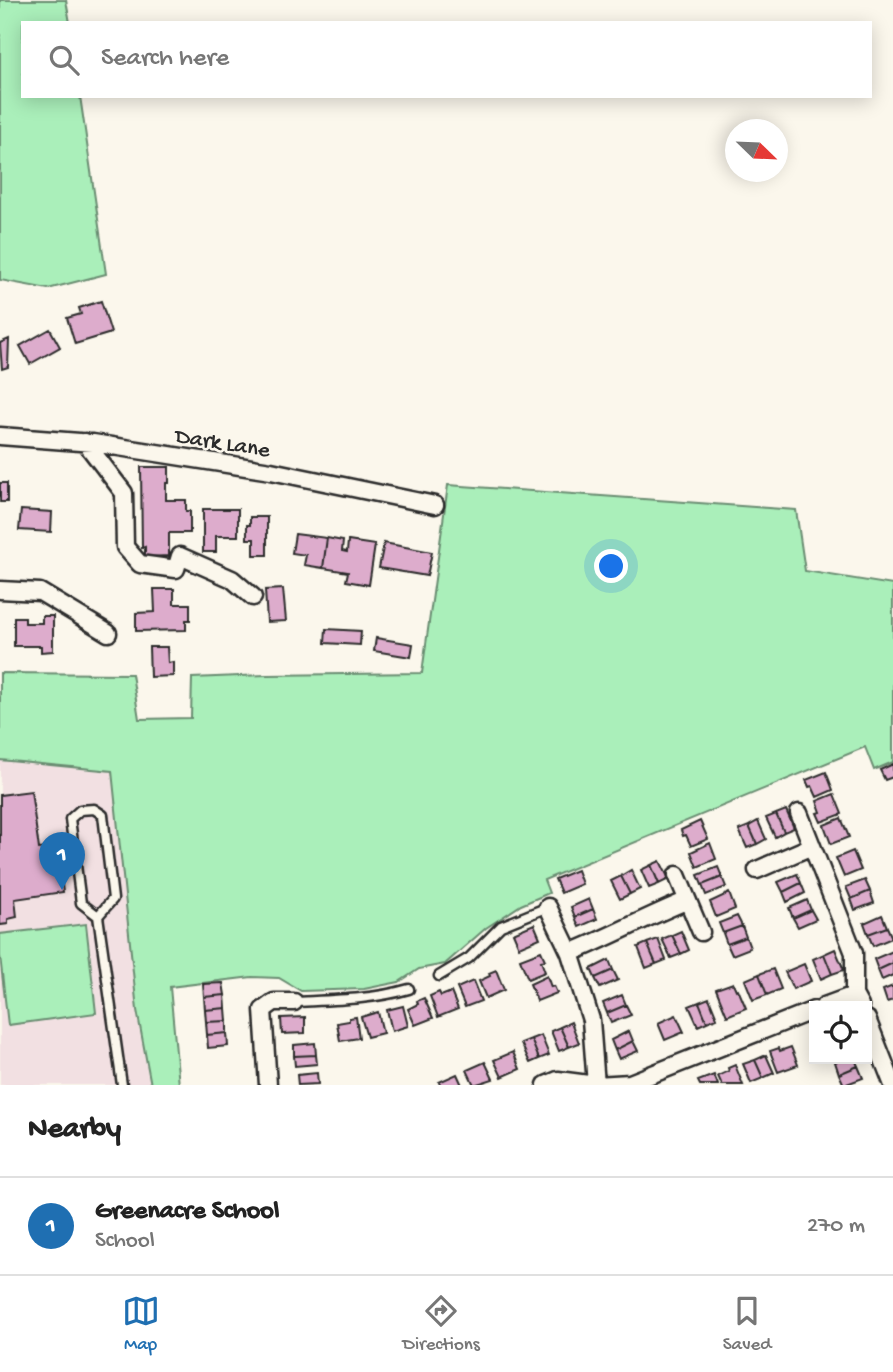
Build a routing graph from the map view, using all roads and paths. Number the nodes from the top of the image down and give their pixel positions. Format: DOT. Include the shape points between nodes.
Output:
graph roads {
  1 [pos="0,436"];
  2 [pos="85,442"];
  3 [pos="435,505"];
  4 [pos="0,590"];
  5 [pos="253,597"];
  6 [pos="108,632"];
  7 [pos="799,813"];
  8 [pos="812,846"];
  9 [pos="757,870"];
  10 [pos="677,875"];
  11 [pos="686,901"];
  12 [pos="548,907"];
  13 [pos="98,916"];
  14 [pos="701,932"];
  15 [pos="570,953"];
  16 [pos="439,976"];
  17 [pos="409,989"];
  18 [pos="857,1000"];
  19 [pos="294,1002"];
  20 [pos="809,1012"];
  21 [pos="872,1032"];
  22 [pos="122,1085"];
  23 [pos="268,1085"];
  24 [pos="546,1085"];
  25 [pos="596,1085"];
  26 [pos="893,1085"];
  1 -- 2 [label="street, Dark Lane"];
  2 -- 3 [label="street, Dark Lane" via="271,471"];
  2 -- 5 [label="street" via="124,494 125,547 140,564 176,569 180,556 232,579"];
  4 -- 6 [label="street" via="40,592"];
  7 -- 8 [label="street"];
  8 -- 9 [label="street"];
  8 -- 18 [label="street" via="854,953"];
  10 -- 11 [label="street"];
  11 -- 14 [label="street"];
  11 -- 15 [label="street"];
  12 -- 15 [label="street"];
  12 -- 16 [label="lane" via="501,926 469,958"];
  13 -- 13 [label="lane" via="113,899 103,815 94,809 80,810 70,819 81,903"];
  13 -- 22 [label="lane"];
  15 -- 25 [label="street" via="591,1020"];
  17 -- 19 [label="lane" via="352,1000"];
  19 -- 23 [label="street" via="274,1002 263,1010"];
  20 -- 25 [label="street" via="630,1083"];
  21 -- 26 [label="street"];
  24 -- 25 [label="street" via="558,1080"];
}
